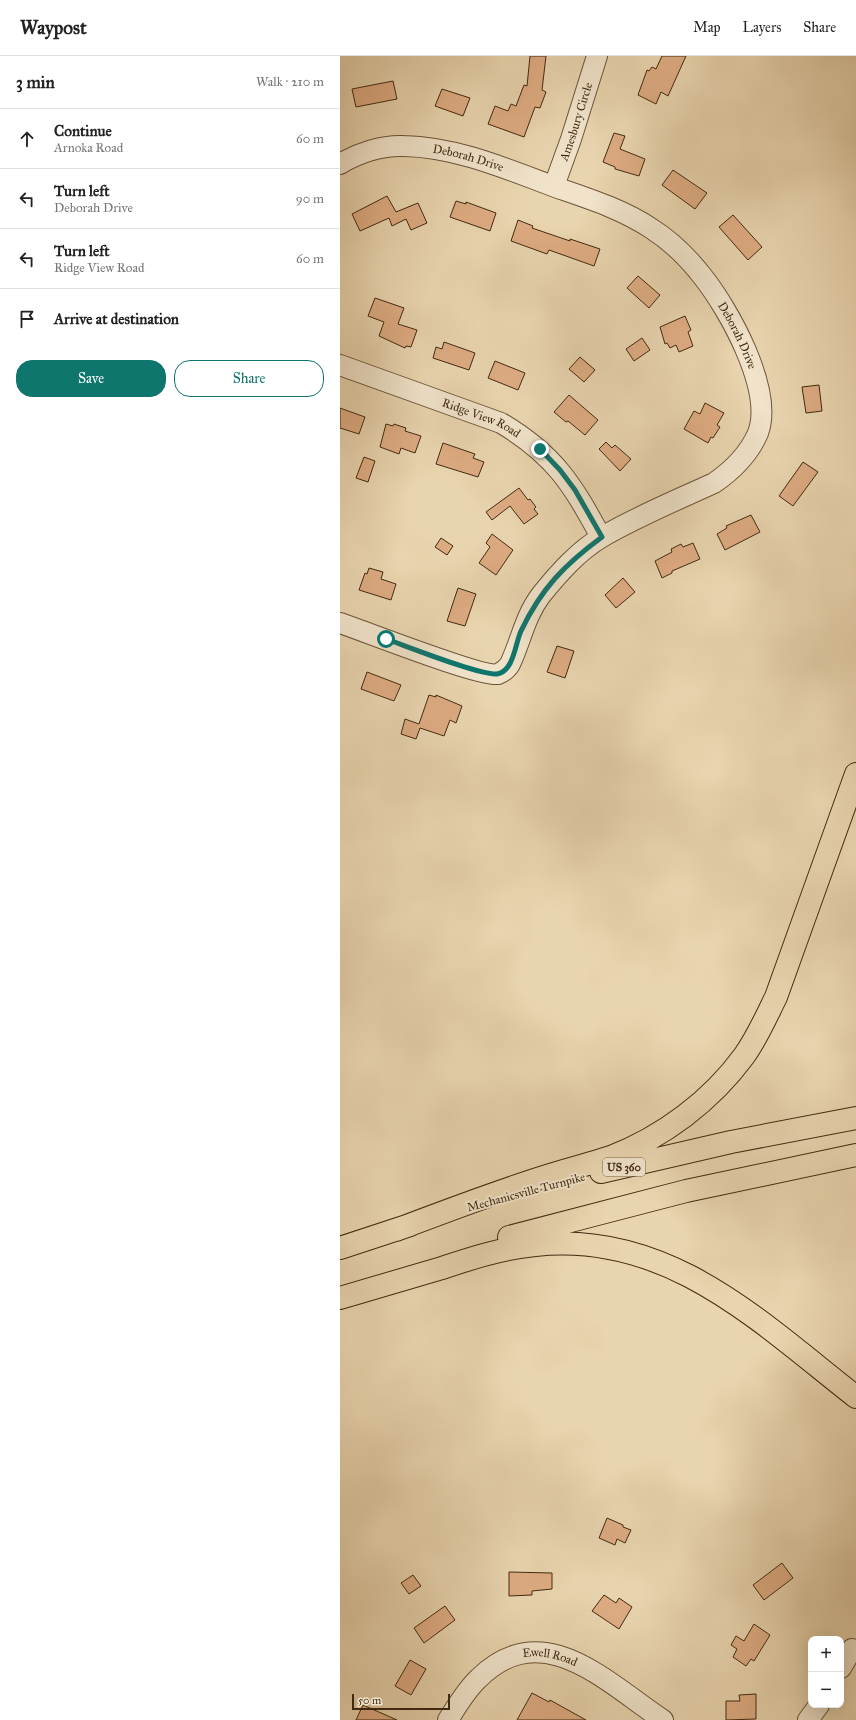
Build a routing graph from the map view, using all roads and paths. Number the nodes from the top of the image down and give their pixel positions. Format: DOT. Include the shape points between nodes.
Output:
graph roads {
  1 [pos="597,56"];
  2 [pos="340,164"];
  3 [pos="554,186"];
  4 [pos="340,365"];
  5 [pos="602,537"];
  6 [pos="340,623"];
  7 [pos="856,774"];
  8 [pos="856,1118"];
  9 [pos="856,1155"];
  10 [pos="396,1230"];
  11 [pos="340,1248"];
  12 [pos="340,1290"];
  13 [pos="340,1298"];
  14 [pos="856,1397"];
  15 [pos="852,1649"];
  16 [pos="844,1663"];
  17 [pos="817,1708"];
  18 [pos="448,1720"];
  19 [pos="664,1720"];
  20 [pos="808,1720"];
  1 -- 3 [label="street, Amesbury Circle"];
  2 -- 3 [label="street, Deborah Drive" via="365,152 381,148 422,147 456,153"];
  3 -- 5 [label="street, Deborah Drive" via="625,214 651,228 689,260 703,276 735,328 758,384 760,398 758,432 739,462 726,475"];
  4 -- 5 [label="street, Ridge View Road" via="501,423 521,435 540,449 560,470 575,490"];
  5 -- 6 [label="street, Deborah Drive" via="572,561 540,597 520,634 509,665 499,674 468,668"];
  7 -- 10 [label="highway" via="776,997 745,1055 706,1099 655,1136 612,1156 540,1178"];
  8 -- 10 [label="highway, Mechanicsville Turnpike / US 360" via="731,1142 610,1170 484,1203"];
  9 -- 12 [label="highway" via="686,1191 508,1237"];
  10 -- 11 [label="highway, Mechanicsville Turnpike / US 360"];
  13 -- 14 [label="highway" via="514,1248 553,1243 600,1246 657,1261 692,1276 723,1294"];
  15 -- 16 [label="street"];
  17 -- 20 [label="street"];
  18 -- 19 [label="street, Ewell Road" via="466,1693 494,1665 511,1656 538,1651 568,1658"];
}
